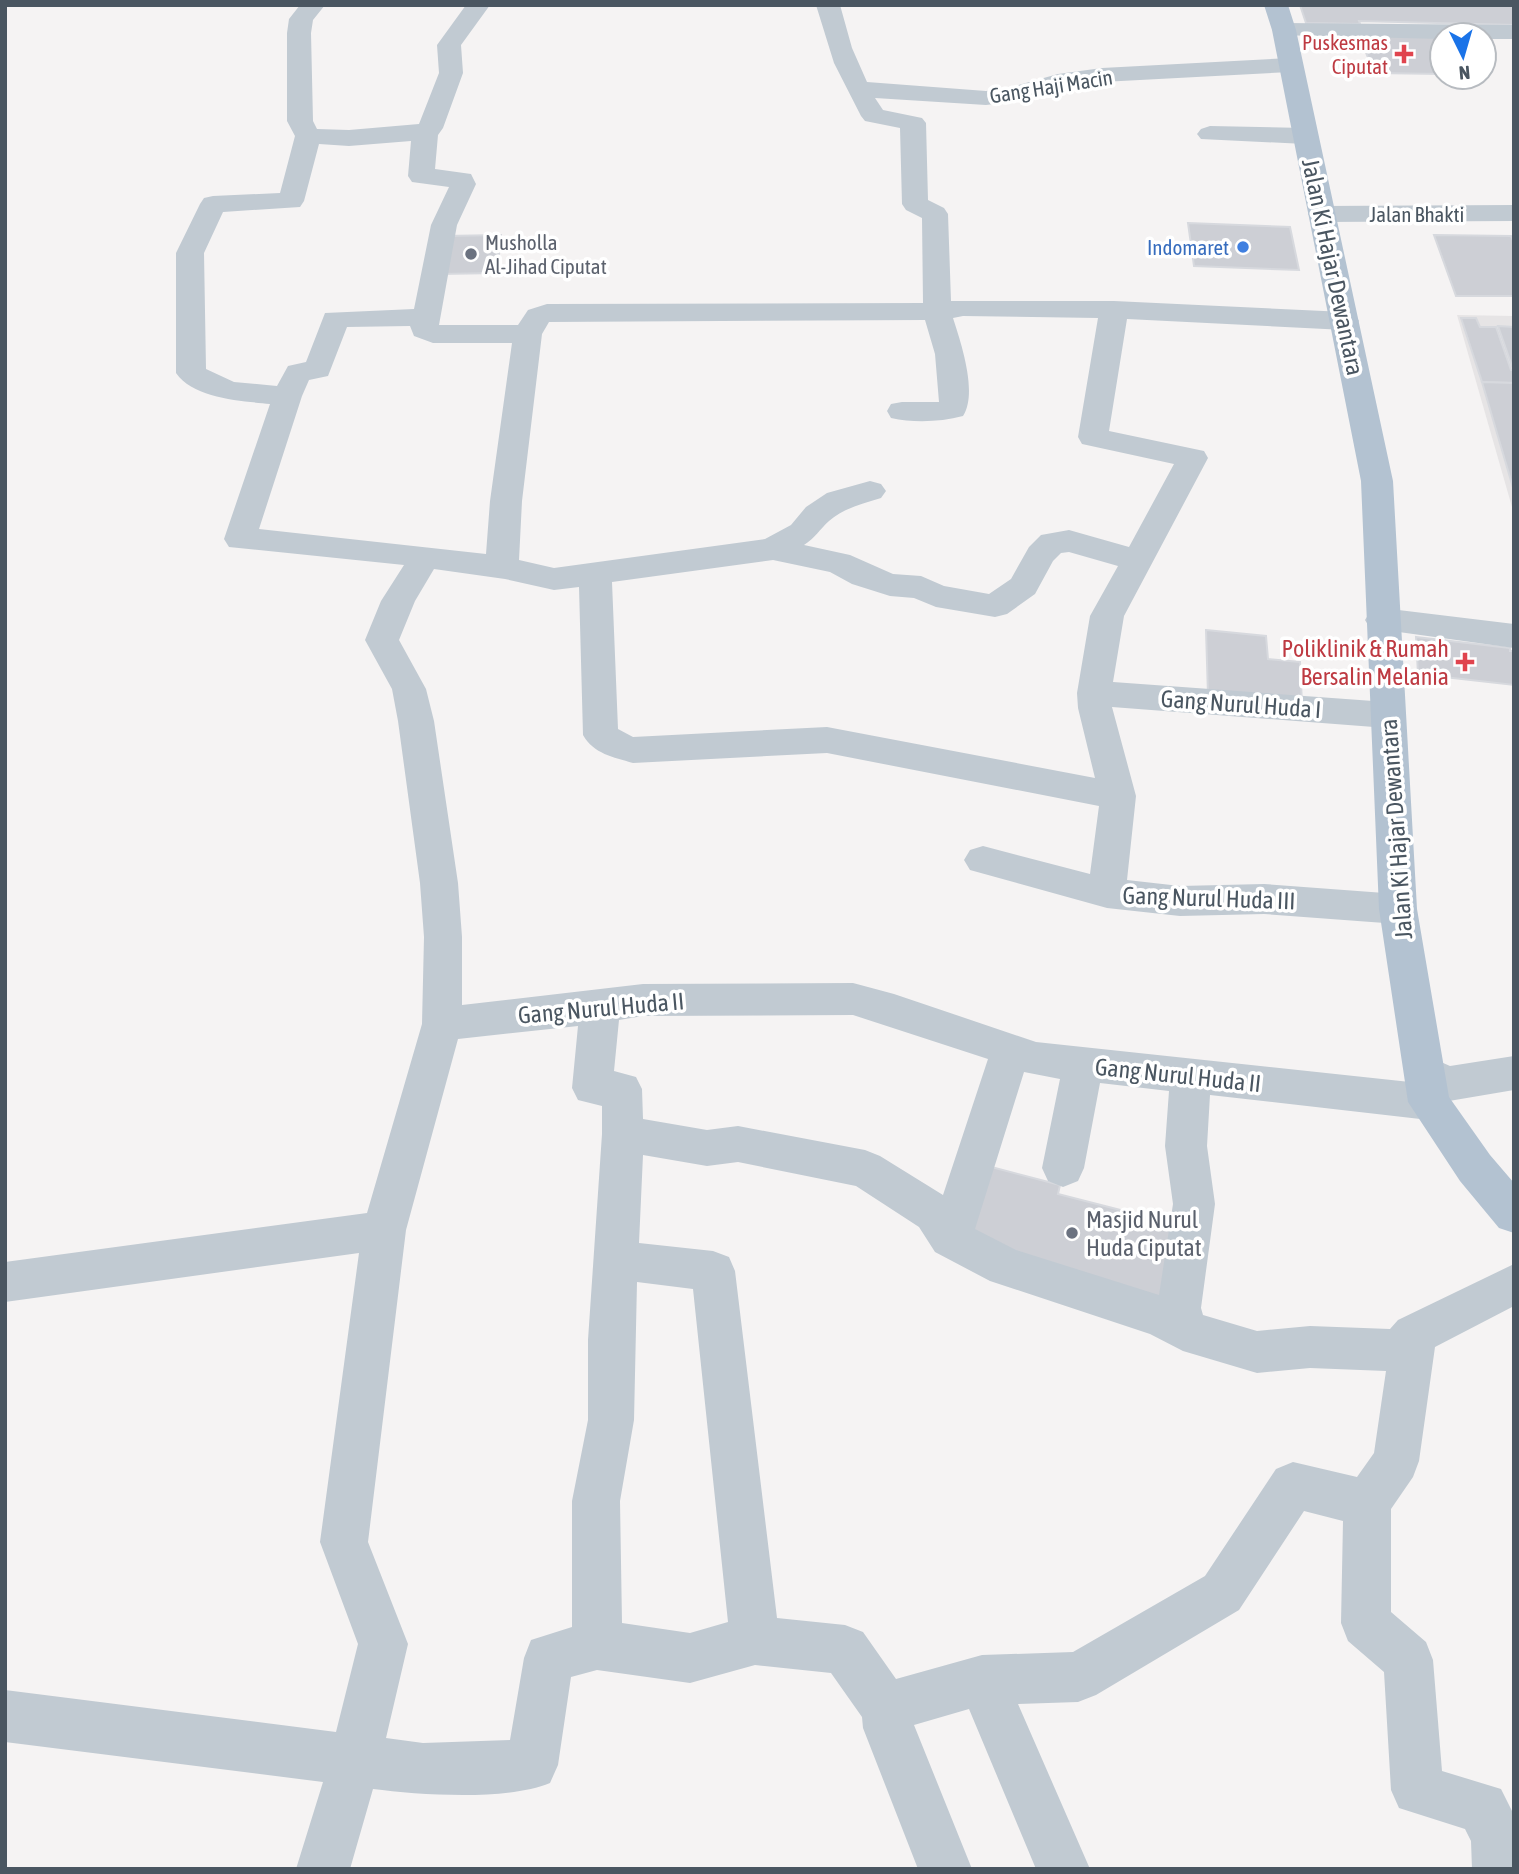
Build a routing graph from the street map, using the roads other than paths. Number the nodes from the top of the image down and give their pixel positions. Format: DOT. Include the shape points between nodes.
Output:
graph roads {
  1 [pos="313,5"];
  2 [pos="478,5"];
  3 [pos="828,5"];
  4 [pos="1280,18"];
  5 [pos="1514,32"];
  6 [pos="1290,65"];
  7 [pos="859,89"];
  8 [pos="425,132"];
  9 [pos="1210,134"];
  10 [pos="308,136"];
  11 [pos="1305,136"];
  12 [pos="1514,213"];
  13 [pos="1321,214"];
  14 [pos="1114,310"];
  15 [pos="937,311"];
  16 [pos="426,317"];
  17 [pos="1345,321"];
  18 [pos="528,334"];
  19 [pos="287,396"];
  20 [pos="902,411"];
  21 [pos="870,491"];
  22 [pos="773,549"];
  23 [pos="425,557"];
  24 [pos="1137,560"];
  25 [pos="505,568"];
  26 [pos="595,575"];
  27 [pos="1382,620"];
  28 [pos="1514,636"];
  29 [pos="1094,693"];
  30 [pos="1387,715"];
  31 [pos="1118,796"];
  32 [pos="983,860"];
  33 [pos="1107,893"];
  34 [pos="1398,909"];
  35 [pos="600,1007"];
  36 [pos="442,1024"];
  37 [pos="1012,1051"];
  38 [pos="1083,1064"];
  39 [pos="1514,1073"];
  40 [pos="1191,1076"];
  41 [pos="1427,1087"];
  42 [pos="623,1134"];
  43 [pos="1063,1168"];
  44 [pos="1514,1214"];
  45 [pos="384,1230"];
  46 [pos="950,1238"];
  47 [pos="616,1260"];
  48 [pos="5,1282"];
  49 [pos="1514,1284"];
  50 [pos="1173,1324"];
  51 [pos="1414,1335"];
  52 [pos="1367,1503"];
  53 [pos="755,1640"];
  54 [pos="597,1645"];
  55 [pos="982,1680"];
  56 [pos="886,1708"];
  57 [pos="5,1716"];
  58 [pos="355,1761"];
  59 [pos="323,1869"];
  60 [pos="945,1869"];
  61 [pos="1063,1869"];
  62 [pos="1499,1869"];
  1 -- 10 [label="street" via="301,19 299,33 300,121"];
  2 -- 8 [label="street" via="449,45 451,73"];
  3 -- 7 [label="street" via="833,29"];
  4 -- 5 [label="street"];
  4 -- 6 [label="main road, Jalan Ki Hajar Dewantara"];
  6 -- 7 [label="street, Gang Haji Macin" via="1102,75 986,98"];
  6 -- 11 [label="main road, Jalan Ki Hajar Dewantara"];
  7 -- 15 [label="street" via="874,116 913,123 915,204 935,214"];
  8 -- 10 [label="street"];
  8 -- 16 [label="street" via="421,176 463,180 464,184 444,225"];
  9 -- 11 [label="street"];
  10 -- 19 [label="street" via="291,201 212,204 191,253 191,373 228,391"];
  11 -- 13 [label="main road, Jalan Ki Hajar Dewantara"];
  12 -- 13 [label="street, Jalan Bhakti"];
  13 -- 17 [label="main road, Jalan Ki Hajar Dewantara"];
  14 -- 15 [label="street"];
  14 -- 17 [label="street"];
  14 -- 24 [label="street" via="1093,437 1194,458"];
  15 -- 18 [label="street" via="547,313 538,316"];
  15 -- 20 [label="street" via="950,354 954,404 945,411"];
  16 -- 18 [label="street" via="424,330 433,334"];
  16 -- 19 [label="street" via="335,319 318,370 298,372"];
  17 -- 27 [label="main road, Jalan Ki Hajar Dewantara" via="1377,481"];
  18 -- 25 [label="street" via="506,501"];
  19 -- 23 [label="street" via="240,540"];
  21 -- 22 [label="street" via="838,500"];
  22 -- 24 [label="street" via="839,563 890,585 921,587 936,596 995,606 1023,586 1052,543 1069,541"];
  22 -- 26 [label="street"];
  23 -- 25 [label="street"];
  23 -- 36 [label="street" via="398,601 382,640 409,689 416,721 439,883"];
  24 -- 29 [label="street" via="1107,617"];
  25 -- 26 [label="street" via="554,579"];
  26 -- 31 [label="street" via="601,735 615,746 633,750 827,740"];
  27 -- 28 [label="street"];
  27 -- 30 [label="main road, Jalan Ki Hajar Dewantara"];
  29 -- 30 [label="street, Gang Nurul Huda I"];
  29 -- 31 [label="street"];
  30 -- 34 [label="main road, Jalan Ki Hajar Dewantara"];
  31 -- 33 [label="street"];
  32 -- 33 [label="street, Gang Nurul Huda III"];
  33 -- 34 [label="street, Gang Nurul Huda III" via="1180,901 1264,899"];
  34 -- 41 [label="main road, Jalan Ki Hajar Dewantara"];
  35 -- 36 [label="street, Gang Nurul Huda II"];
  35 -- 37 [label="street, Gang Nurul Huda II" via="643,1000 853,999"];
  35 -- 42 [label="street" via="592,1088 622,1089"];
  36 -- 45 [label="street"];
  37 -- 38 [label="street, Gang Nurul Huda II" via="1036,1059"];
  37 -- 46 [label="street"];
  38 -- 40 [label="street, Gang Nurul Huda II"];
  38 -- 43 [label="street"];
  39 -- 41 [label="street, Gang Nurul Huda II"];
  40 -- 41 [label="street, Gang Nurul Huda II"];
  40 -- 50 [label="street" via="1186,1146 1194,1204"];
  41 -- 44 [label="main road, Jalan Ki Hajar Dewantara" via="1475,1168"];
  42 -- 46 [label="street" via="707,1147 738,1144 865,1169 934,1213"];
  42 -- 47 [label="street"];
  45 -- 48 [label="street"];
  45 -- 58 [label="street" via="344,1542 383,1644"];
  46 -- 50 [label="street" via="1005,1267"];
  47 -- 53 [label="street" via="713,1271"];
  47 -- 54 [label="street" via="611,1420 596,1501"];
  49 -- 51 [label="street"];
  50 -- 51 [label="street" via="1257,1352 1310,1347 1399,1350"];
  51 -- 52 [label="street" via="1396,1461"];
  52 -- 55 [label="street" via="1293,1485 1222,1593 1078,1677"];
  52 -- 62 [label="street" via="1366,1623 1408,1660 1417,1790 1482,1808 1497,1838"];
  53 -- 54 [label="street" via="690,1658"];
  53 -- 56 [label="street" via="845,1650"];
  54 -- 58 [label="street" via="549,1658 532,1765 423,1769"];
  55 -- 56 [label="street"];
  55 -- 61 [label="street"];
  56 -- 60 [label="street" via="889,1728"];
  57 -- 58 [label="street"];
  58 -- 59 [label="street"];
}
